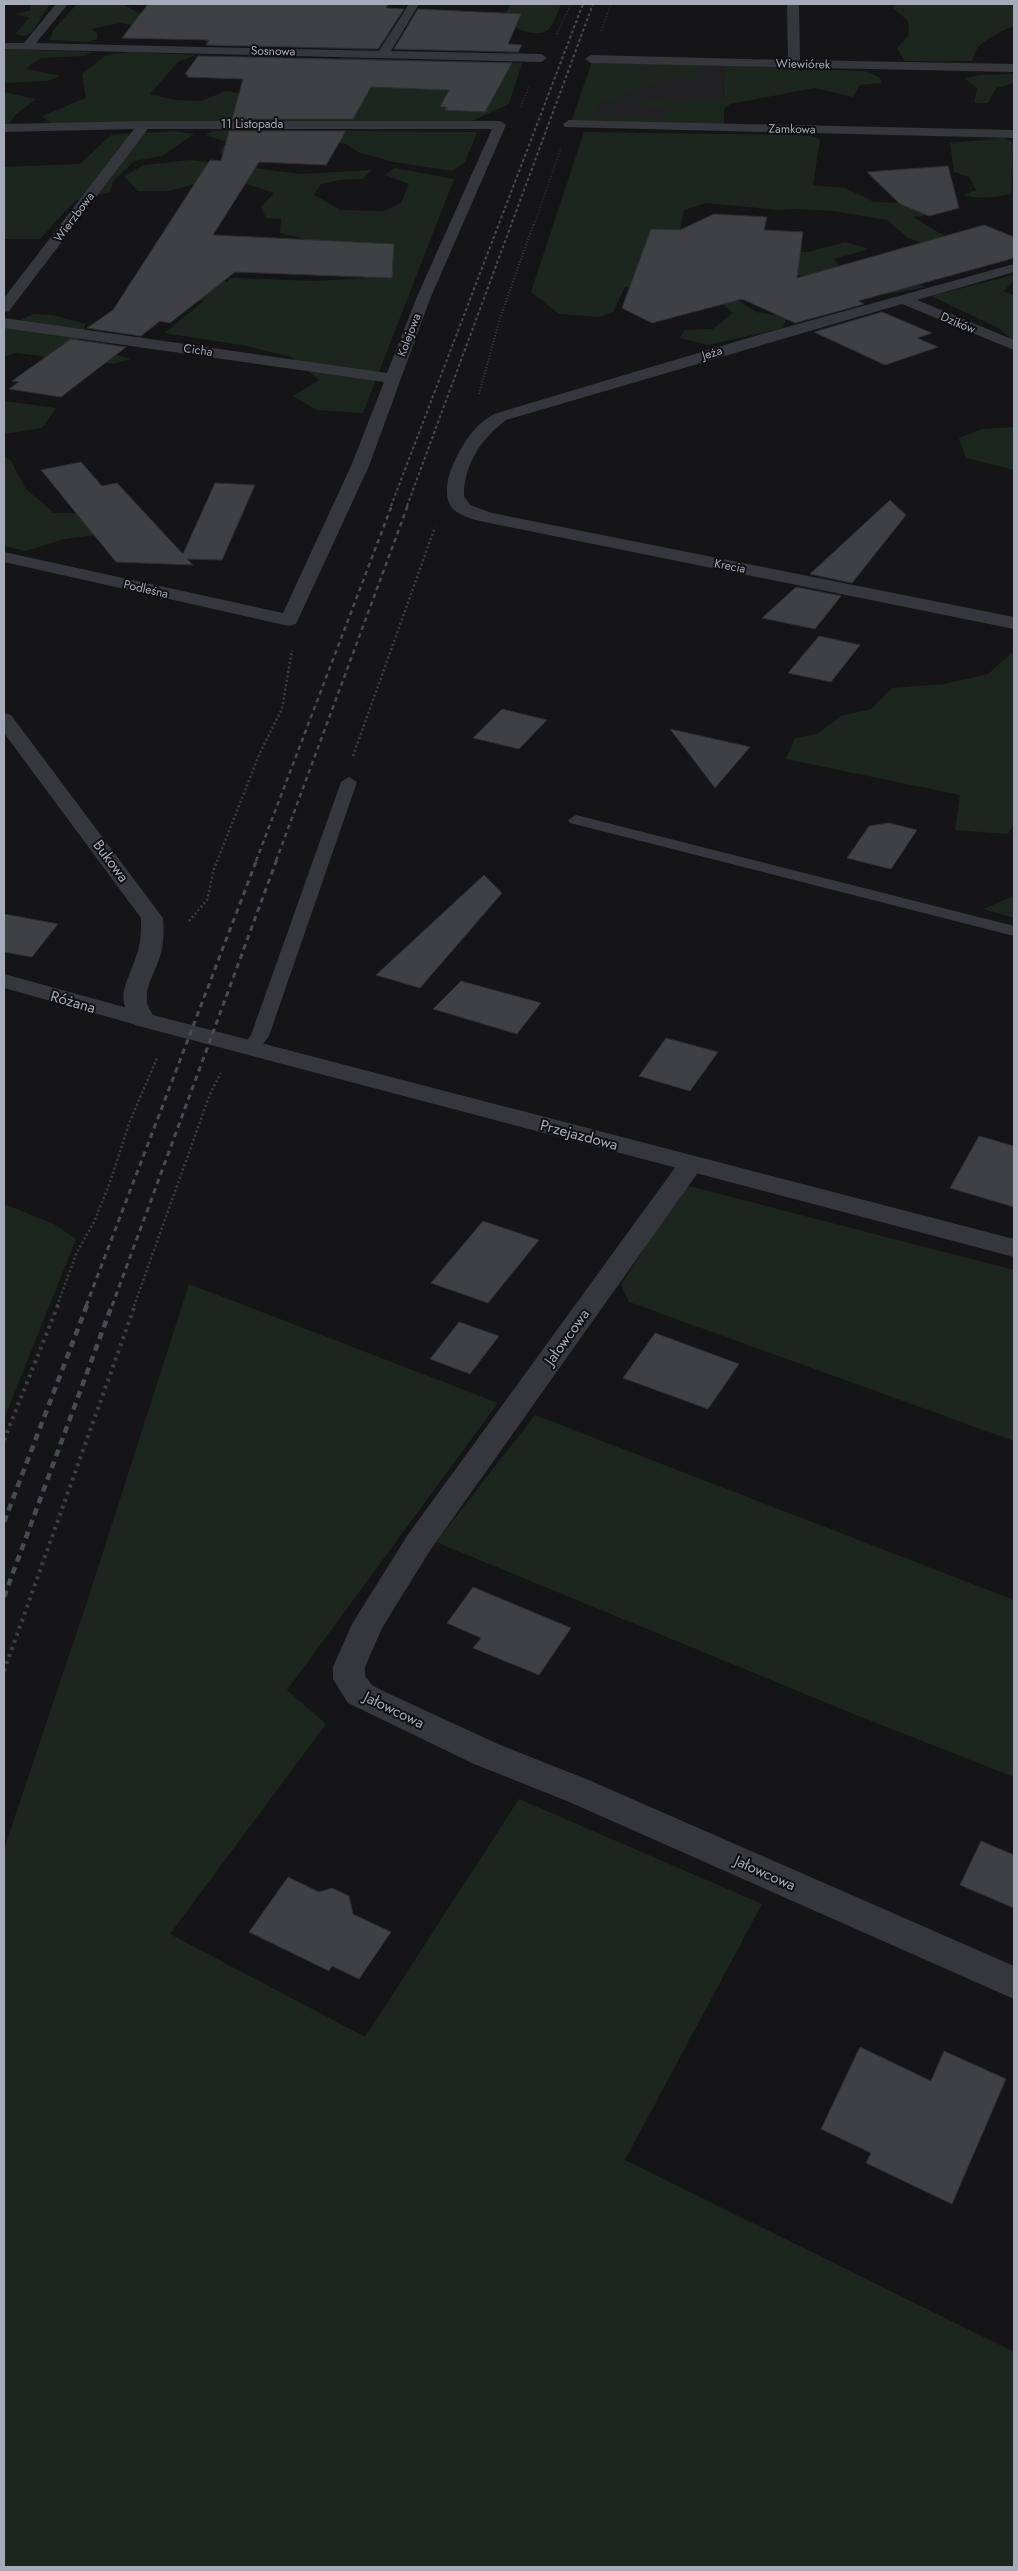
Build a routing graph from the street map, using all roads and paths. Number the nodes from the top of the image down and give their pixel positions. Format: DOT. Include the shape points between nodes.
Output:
graph roads {
  1 [pos="62,4"];
  2 [pos="414,4"];
  3 [pos="793,4"];
  4 [pos="4,46"];
  5 [pos="28,46"];
  6 [pos="383,54"];
  7 [pos="541,58"];
  8 [pos="591,59"];
  9 [pos="794,64"];
  10 [pos="1014,68"];
  11 [pos="569,124"];
  12 [pos="144,125"];
  13 [pos="500,125"];
  14 [pos="4,128"];
  15 [pos="1014,134"];
  16 [pos="1014,268"];
  17 [pos="903,299"];
  18 [pos="4,308"];
  19 [pos="4,323"];
  20 [pos="1014,345"];
  21 [pos="393,379"];
  22 [pos="478,436"];
  23 [pos="455,494"];
  24 [pos="4,557"];
  25 [pos="289,620"];
  26 [pos="1014,623"];
  27 [pos="4,719"];
  28 [pos="349,782"];
  29 [pos="576,820"];
  30 [pos="1014,931"];
  31 [pos="151,947"];
  32 [pos="4,981"];
  33 [pos="144,1020"];
  34 [pos="169,1028"];
  35 [pos="250,1049"];
  36 [pos="691,1164"];
  37 [pos="1014,1248"];
  38 [pos="4,1440"];
  39 [pos="4,1671"];
  40 [pos="1014,1983"];
  1 -- 5 [label="street"];
  2 -- 6 [label="street"];
  3 -- 9 [label="street"];
  4 -- 5 [label="street, Sosnowa"];
  5 -- 6 [label="street, Sosnowa"];
  6 -- 7 [label="street, Sosnowa"];
  7 -- 13 [label="path" via="520,109"];
  8 -- 9 [label="street, Wiewiórek"];
  9 -- 10 [label="street, Wiewiórek"];
  11 -- 15 [label="street, Zamkowa"];
  11 -- 22 [label="path" via="500,318 474,411"];
  12 -- 13 [label="street, 11 Listopada"];
  12 -- 14 [label="street, 11 Listopada"];
  12 -- 18 [label="street, Wierzbowa"];
  13 -- 21 [label="street, Kolejowa" via="423,299"];
  16 -- 17 [label="street, Jeża"];
  17 -- 20 [label="street, Dzików"];
  17 -- 22 [label="street, Jeża" via="540,404 500,417"];
  19 -- 21 [label="street, Cicha"];
  21 -- 25 [label="street, Kolejowa" via="360,466"];
  22 -- 23 [label="street, Jeża" via="460,470"];
  23 -- 26 [label="street, Krecia" via="456,501 463,508 489,518"];
  23 -- 28 [label="path" via="430,537 351,762"];
  24 -- 25 [label="street, Podleśna"];
  25 -- 31 [label="path" via="299,632 290,654 282,709 252,772 214,869 207,900 186,925"];
  27 -- 31 [label="street, Bukowa" via="152,918"];
  28 -- 35 [label="lane" via="260,1036"];
  29 -- 30 [label="lane"];
  31 -- 33 [label="street, Bukowa" via="135,990 136,1011"];
  32 -- 33 [label="street, Różana"];
  33 -- 34 [label="street, Przejazdowa"];
  34 -- 35 [label="street, Przejazdowa"];
  34 -- 38 [label="path" via="130,1121 109,1186 77,1252 39,1357"];
  35 -- 36 [label="street, Przejazdowa"];
  35 -- 39 [label="path" via="226,1063 210,1094"];
  36 -- 37 [label="street, Przejazdowa"];
  36 -- 40 [label="street, Jałowcowa" via="418,1544 368,1624 348,1667 349,1679 360,1694 477,1750 579,1791"];
}
